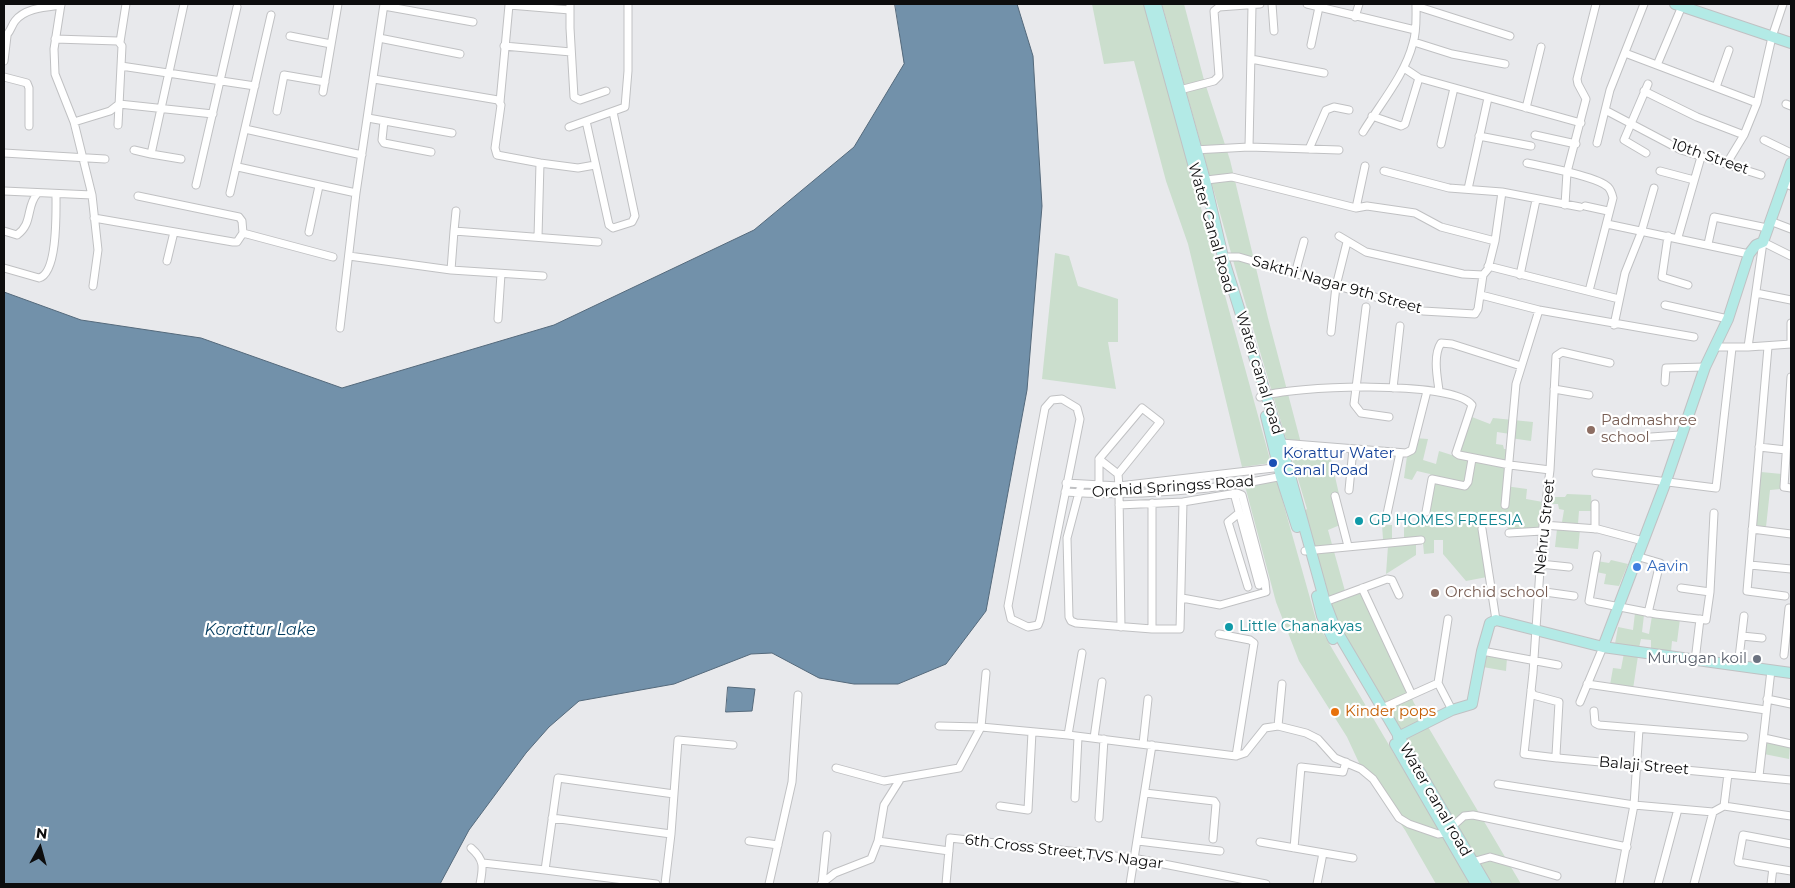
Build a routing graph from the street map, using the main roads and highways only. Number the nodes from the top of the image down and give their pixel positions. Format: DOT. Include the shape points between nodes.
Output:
graph roads {
  1 [pos="1149,4"];
  2 [pos="1156,4"];
  3 [pos="1678,5"];
  4 [pos="1791,43"];
  5 [pos="1177,91"];
  6 [pos="1791,163"];
  7 [pos="1201,180"];
  8 [pos="1788,184"];
  9 [pos="1263,396"];
  10 [pos="1285,471"];
  11 [pos="1322,603"];
  12 [pos="1603,646"];
  13 [pos="1791,673"];
  14 [pos="1398,737"];
  15 [pos="1449,830"];
  16 [pos="1476,884"];
  17 [pos="1486,884"];
  1 -- 5 [label="main road, Water Canal Road"];
  2 -- 5 [label="main road"];
  3 -- 4 [label="main road"];
  5 -- 7 [label="main road, Water Canal Road"];
  6 -- 8 [label="main road"];
  7 -- 9 [label="main road, Water canal road"];
  7 -- 9 [label="main road, Water Canal Road" via="1215,245"];
  8 -- 12 [label="main road" via="1763,242 1756,244 1750,254 1727,323 1704,367 1665,484"];
  9 -- 10 [label="main road, Water Canal Road"];
  9 -- 10 [label="main road, Water canal road" via="1281,443"];
  10 -- 11 [label="main road, Water canal road"];
  11 -- 14 [label="main road, Water canal road"];
  11 -- 15 [label="main road, Water Canal Road" via="1326,626"];
  12 -- 13 [label="main road"];
  12 -- 14 [label="main road" via="1496,620 1490,623 1472,704 1452,710"];
  14 -- 15 [label="main road, Water canal road"];
  15 -- 16 [label="main road, Water Canal Road"];
  15 -- 17 [label="main road, Water canal road"];
}
